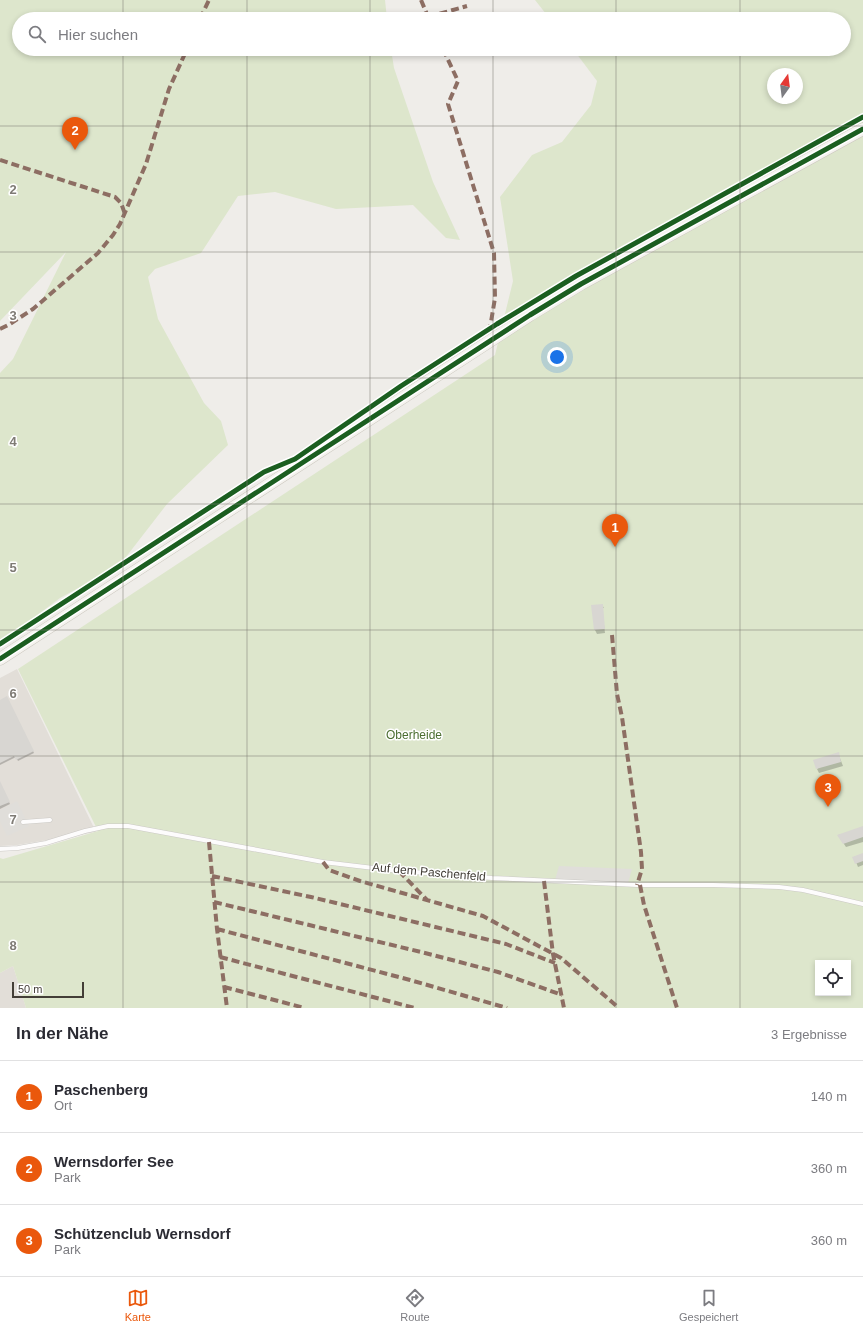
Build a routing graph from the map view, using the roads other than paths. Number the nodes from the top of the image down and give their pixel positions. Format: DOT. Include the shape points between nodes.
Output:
graph roads {
  1 [pos="863,129"];
  2 [pos="0,659"];
  3 [pos="50,820"];
  4 [pos="23,822"];
  5 [pos="0,849"];
  6 [pos="863,904"];
  1 -- 2 [label="main road" via="581,284 530,315"];
  3 -- 4 [label="lane"];
  5 -- 6 [label="lane, Auf dem Paschenfeld" via="46,843 108,826 128,826 315,860 399,871 637,885 779,887"];
}
